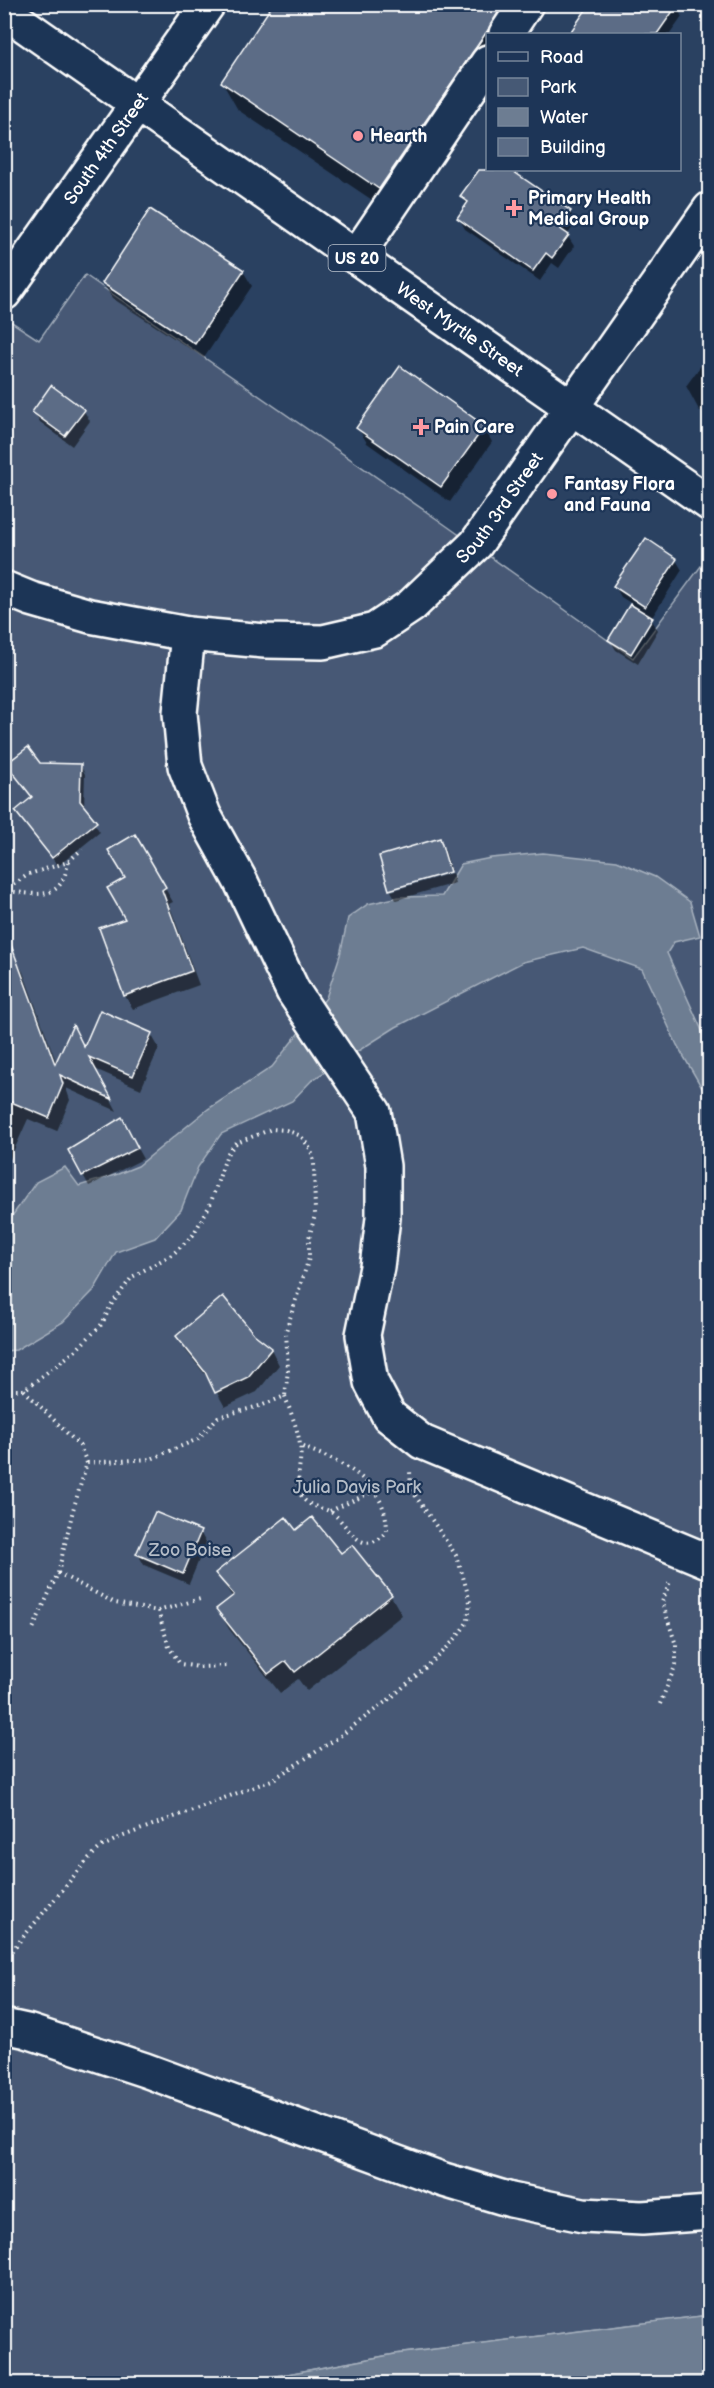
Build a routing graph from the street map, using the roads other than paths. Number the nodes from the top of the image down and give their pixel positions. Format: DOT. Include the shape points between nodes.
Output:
graph roads {
  1 [pos="208,4"];
  2 [pos="526,4"];
  3 [pos="4,11"];
  4 [pos="507,33"];
  5 [pos="486,65"];
  6 [pos="138,105"];
  7 [pos="710,209"];
  8 [pos="357,257"];
  9 [pos="4,293"];
  10 [pos="571,408"];
  11 [pos="710,504"];
  12 [pos="4,588"];
  13 [pos="188,634"];
  14 [pos="696,1556"];
  15 [pos="4,2026"];
  16 [pos="710,2214"];
  1 -- 6 [label="street, South 4th Street"];
  2 -- 4 [label="street"];
  3 -- 6 [label="street, West Myrtle Street / US 20"];
  5 -- 8 [label="street"];
  6 -- 8 [label="street, West Myrtle Street / US 20"];
  6 -- 9 [label="street, South 4th Street"];
  7 -- 10 [label="street, South 3rd Street"];
  8 -- 10 [label="street, West Myrtle Street / US 20"];
  10 -- 11 [label="street, West Myrtle Street / US 20"];
  10 -- 13 [label="street, South 3rd Street" via="476,544 411,606 375,630 323,642"];
  12 -- 13 [label="street, South 3rd Street" via="90,616"];
  13 -- 14 [label="street" via="180,713 185,766 204,815 293,991 374,1112 383,1166 383,1218 363,1335 371,1382 389,1416 422,1442"];
  15 -- 16 [label="street" via="145,2070 444,2180 510,2200 583,2215 642,2218"];
}
